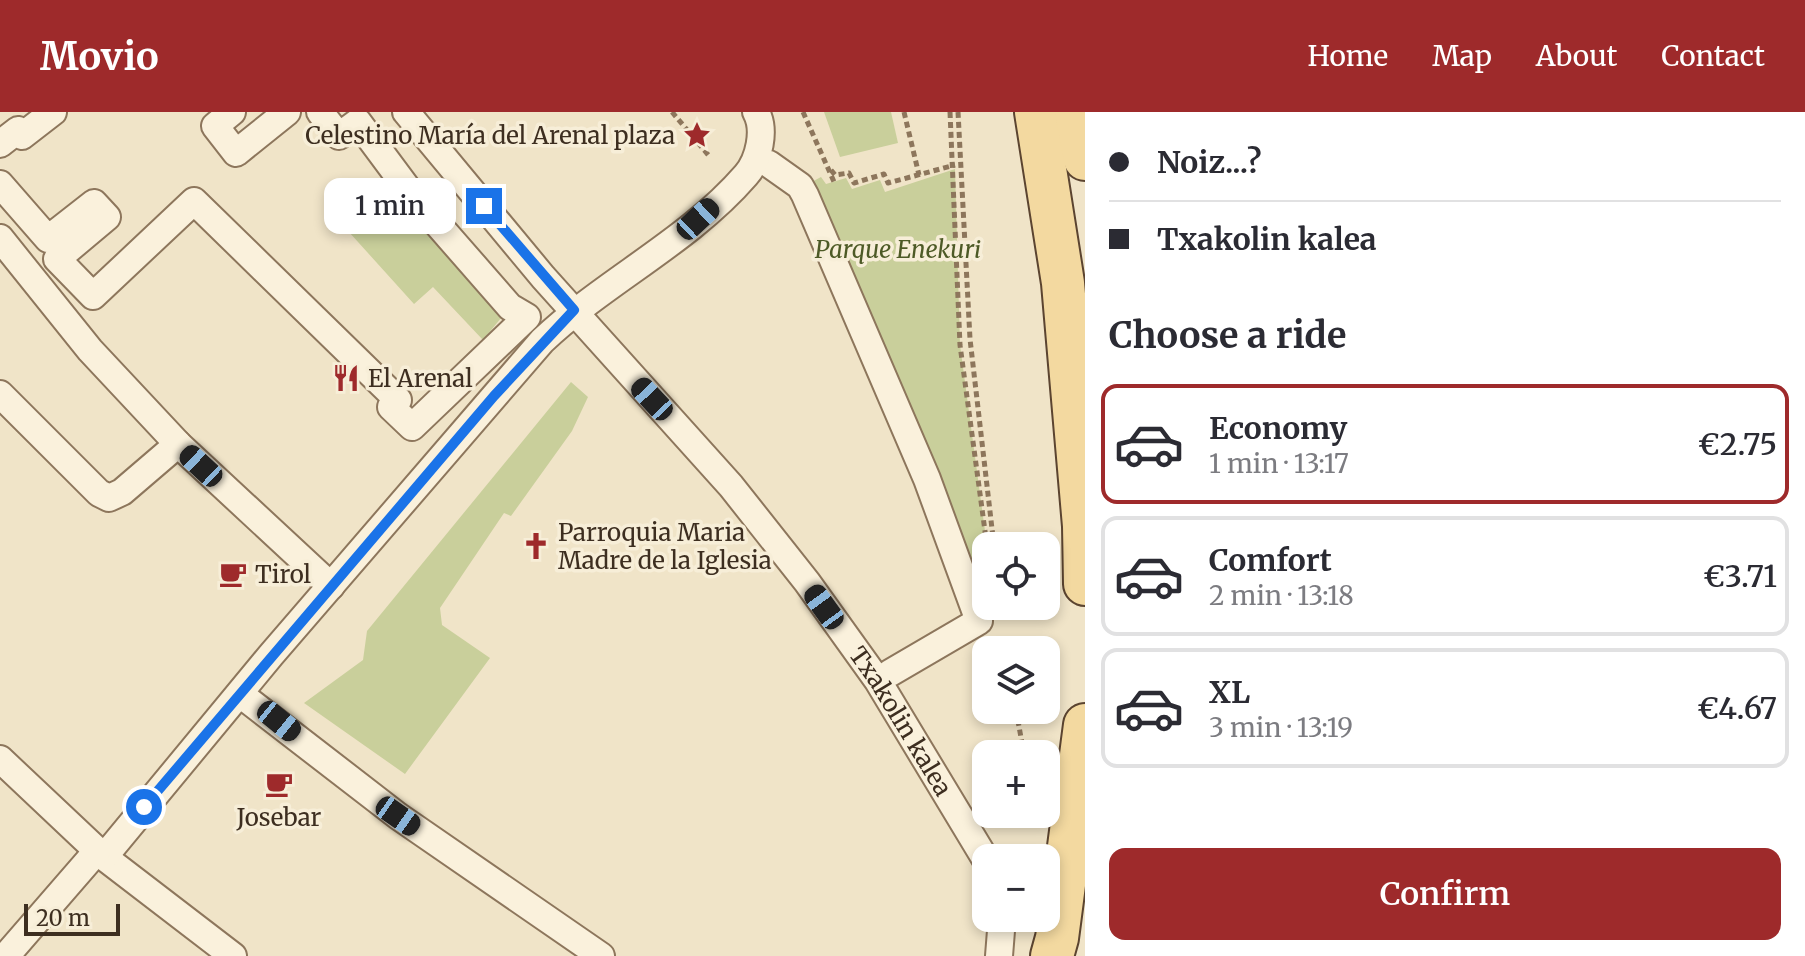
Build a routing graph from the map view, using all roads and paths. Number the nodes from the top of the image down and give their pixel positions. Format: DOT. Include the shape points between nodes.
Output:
graph roads {
  1 [pos="53,112"];
  2 [pos="232,112"];
  3 [pos="287,112"];
  4 [pos="320,112"];
  5 [pos="406,112"];
  6 [pos="672,112"];
  7 [pos="904,112"];
  8 [pos="950,112"];
  9 [pos="958,112"];
  10 [pos="1036,112"];
  11 [pos="1076,112"];
  12 [pos="757,114"];
  13 [pos="0,144"];
  14 [pos="710,157"];
  15 [pos="1085,159"];
  16 [pos="769,164"];
  17 [pos="955,165"];
  18 [pos="919,175"];
  19 [pos="0,184"];
  20 [pos="800,186"];
  21 [pos="0,238"];
  22 [pos="574,310"];
  23 [pos="0,394"];
  24 [pos="178,444"];
  25 [pos="985,532"];
  26 [pos="992,532"];
  27 [pos="1085,584"];
  28 [pos="331,586"];
  29 [pos="890,673"];
  30 [pos="240,694"];
  31 [pos="1085,725"];
  32 [pos="0,759"];
  33 [pos="976,844"];
  34 [pos="101,854"];
  35 [pos="1001,932"];
  36 [pos="6,956"];
  37 [pos="233,956"];
  38 [pos="601,956"];
  39 [pos="999,956"];
  40 [pos="1052,956"];
  1 -- 13 [label="street" via="22,136 18,130"];
  2 -- 3 [label="street" via="215,126 236,153"];
  4 -- 19 [label="street" via="339,136 358,122 423,207 510,307 527,317 412,427 391,407 398,400 194,201 93,296 57,259 107,217 94,203 48,239"];
  5 -- 22 [label="street, Txakolin kalea"];
  6 -- 14 [label="path"];
  7 -- 18 [label="path"];
  8 -- 17 [label="path"];
  9 -- 26 [label="path" via="970,339"];
  10 -- 27 [label="main road" via="1063,283"];
  11 -- 15 [label="main road"];
  12 -- 22 [label="street" via="761,136 748,173 618,283"];
  16 -- 20 [label="street"];
  17 -- 18 [label="path"];
  17 -- 25 [label="path" via="960,345"];
  18 -- 20 [label="path" via="888,183 884,174 854,183 849,173 835,175 828,166"];
  20 -- 29 [label="street" via="927,479 979,621"];
  21 -- 24 [label="street" via="90,350"];
  22 -- 28 [label="street"];
  22 -- 33 [label="street, Txakolin kalea" via="731,486 807,582 878,681"];
  23 -- 24 [label="street" via="109,498"];
  24 -- 28 [label="street"];
  28 -- 30 [label="street"];
  30 -- 34 [label="street"];
  30 -- 38 [label="street" via="398,816"];
  31 -- 40 [label="main road"];
  32 -- 34 [label="street"];
  34 -- 36 [label="street"];
  34 -- 37 [label="street"];
  35 -- 39 [label="street"];
}
